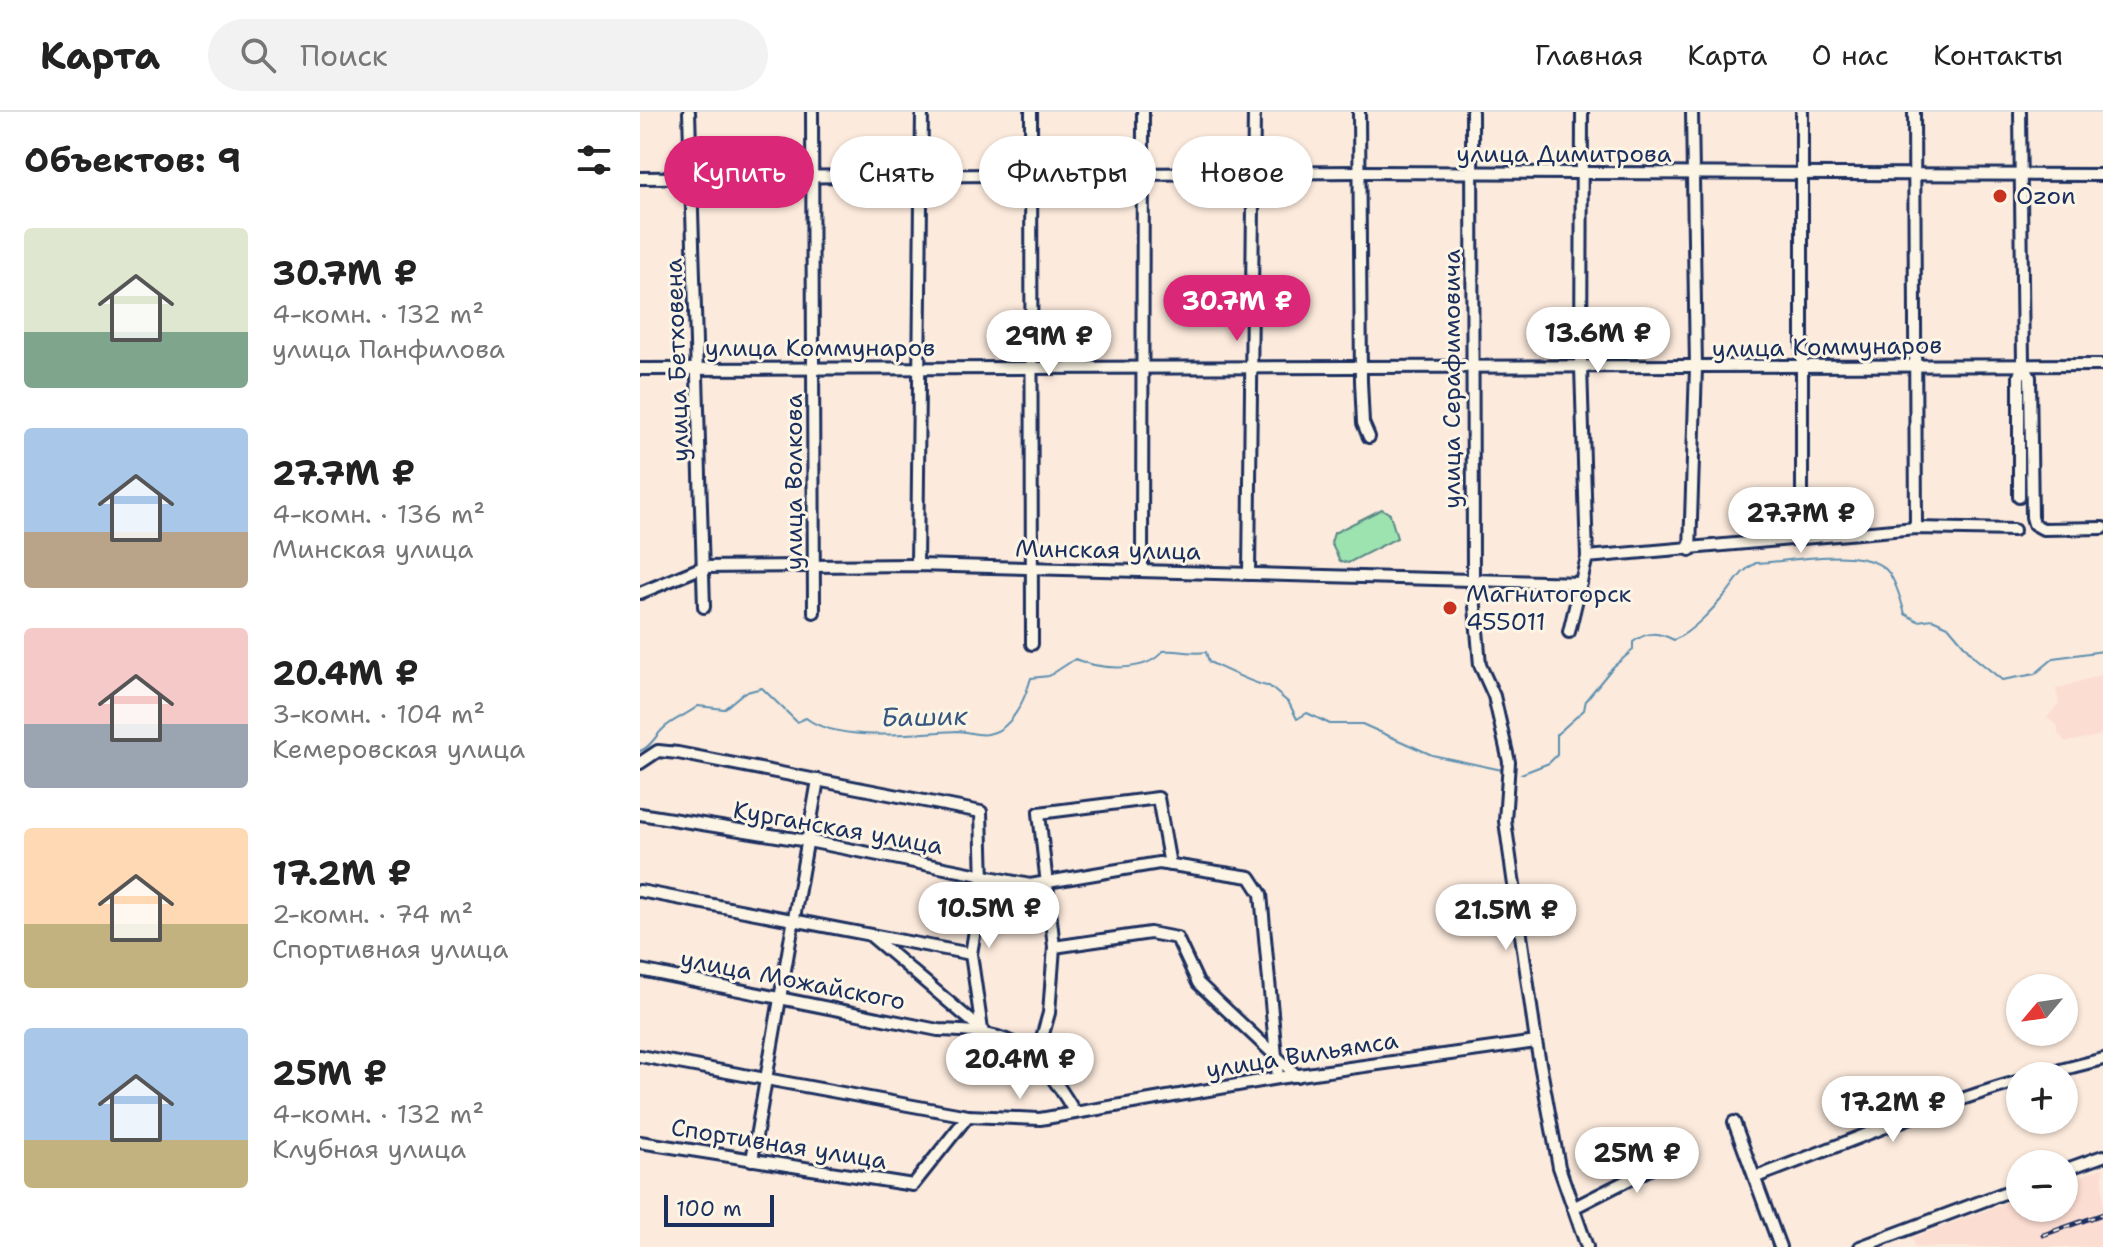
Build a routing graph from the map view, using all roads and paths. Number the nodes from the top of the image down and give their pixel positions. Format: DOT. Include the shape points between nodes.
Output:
graph roads {
  1 [pos="689,112"];
  2 [pos="812,112"];
  3 [pos="922,112"];
  4 [pos="1031,112"];
  5 [pos="1143,112"];
  6 [pos="1254,112"];
  7 [pos="1359,112"];
  8 [pos="1472,112"];
  9 [pos="1582,112"];
  10 [pos="1692,112"];
  11 [pos="1802,112"];
  12 [pos="1914,112"];
  13 [pos="2020,112"];
  14 [pos="690,136"];
  15 [pos="812,136"];
  16 [pos="922,136"];
  17 [pos="1031,136"];
  18 [pos="1143,136"];
  19 [pos="1254,136"];
  20 [pos="1358,172"];
  21 [pos="1313,173"];
  22 [pos="1913,173"];
  23 [pos="1472,174"];
  24 [pos="1581,174"];
  25 [pos="1692,174"];
  26 [pos="1803,174"];
  27 [pos="2103,175"];
  28 [pos="2021,176"];
  29 [pos="640,178"];
  30 [pos="664,178"];
  31 [pos="692,208"];
  32 [pos="813,208"];
  33 [pos="921,208"];
  34 [pos="1031,208"];
  35 [pos="1143,208"];
  36 [pos="1254,208"];
  37 [pos="2023,364"];
  38 [pos="2103,365"];
  39 [pos="1804,366"];
  40 [pos="1914,366"];
  41 [pos="1254,367"];
  42 [pos="1471,367"];
  43 [pos="1581,367"];
  44 [pos="813,368"];
  45 [pos="919,368"];
  46 [pos="1143,368"];
  47 [pos="1696,368"];
  48 [pos="640,369"];
  49 [pos="697,369"];
  50 [pos="1032,369"];
  51 [pos="1364,369"];
  52 [pos="1369,437"];
  53 [pos="2019,474"];
  54 [pos="2031,474"];
  55 [pos="2019,497"];
  56 [pos="1916,528"];
  57 [pos="2103,528"];
  58 [pos="2014,530"];
  59 [pos="1802,538"];
  60 [pos="1690,550"];
  61 [pos="1587,557"];
  62 [pos="917,565"];
  63 [pos="703,567"];
  64 [pos="814,568"];
  65 [pos="1031,569"];
  66 [pos="1142,570"];
  67 [pos="1249,574"];
  68 [pos="1473,583"];
  69 [pos="1581,583"];
  70 [pos="640,593"];
  71 [pos="704,607"];
  72 [pos="814,612"];
  73 [pos="1569,632"];
  74 [pos="1032,644"];
  75 [pos="640,763"];
  76 [pos="818,780"];
  77 [pos="640,814"];
  78 [pos="808,841"];
  79 [pos="1170,865"];
  80 [pos="982,875"];
  81 [pos="1049,881"];
  82 [pos="640,891"];
  83 [pos="795,921"];
  84 [pos="870,935"];
  85 [pos="1054,947"];
  86 [pos="971,954"];
  87 [pos="640,970"];
  88 [pos="782,998"];
  89 [pos="982,1030"];
  90 [pos="1536,1042"];
  91 [pos="1276,1054"];
  92 [pos="1037,1055"];
  93 [pos="640,1056"];
  94 [pos="2103,1059"];
  95 [pos="2078,1065"];
  96 [pos="1297,1076"];
  97 [pos="766,1078"];
  98 [pos="1278,1078"];
  99 [pos="2006,1085"];
  100 [pos="1074,1111"];
  101 [pos="968,1116"];
  102 [pos="1734,1122"];
  103 [pos="640,1142"];
  104 [pos="1685,1151"];
  105 [pos="2103,1156"];
  106 [pos="752,1160"];
  107 [pos="2078,1165"];
  108 [pos="1756,1177"];
  109 [pos="2006,1192"];
  110 [pos="1573,1208"];
  111 [pos="1587,1247"];
  112 [pos="1780,1247"];
  113 [pos="1860,1247"];
  1 -- 14 [label="street, улица Бетховена"];
  2 -- 15 [label="street, улица Волкова"];
  3 -- 16 [label="street"];
  4 -- 17 [label="street"];
  5 -- 18 [label="street"];
  6 -- 19 [label="street"];
  7 -- 20 [label="street"];
  8 -- 23 [label="street, улица Серафимовича"];
  9 -- 24 [label="street"];
  10 -- 25 [label="street"];
  11 -- 26 [label="street"];
  12 -- 22 [label="street"];
  13 -- 28 [label="street"];
  20 -- 21 [label="street, улица Димитрова"];
  20 -- 23 [label="street, улица Димитрова"];
  20 -- 51 [label="street"];
  22 -- 26 [label="street, улица Димитрова"];
  22 -- 28 [label="street, улица Димитрова"];
  22 -- 40 [label="street"];
  23 -- 24 [label="street, улица Димитрова"];
  23 -- 42 [label="street, улица Серафимовича"];
  24 -- 25 [label="street, улица Димитрова"];
  24 -- 43 [label="street"];
  25 -- 26 [label="street, улица Димитрова"];
  25 -- 47 [label="street"];
  26 -- 39 [label="street"];
  27 -- 28 [label="street, улица Димитрова"];
  28 -- 37 [label="street"];
  29 -- 30 [label="street, улица Димитрова"];
  31 -- 49 [label="street, улица Бетховена"];
  32 -- 44 [label="street, улица Волкова"];
  33 -- 45 [label="street"];
  34 -- 50 [label="street"];
  35 -- 46 [label="street"];
  36 -- 41 [label="street"];
  37 -- 38 [label="street, улица Коммунаров"];
  37 -- 40 [label="street, улица Коммунаров"];
  37 -- 53 [label="street"];
  37 -- 54 [label="street" via="2030,377"];
  39 -- 40 [label="street, улица Коммунаров"];
  39 -- 47 [label="street, улица Коммунаров"];
  39 -- 59 [label="street"];
  40 -- 56 [label="street"];
  41 -- 46 [label="street, улица Коммунаров"];
  41 -- 51 [label="street, улица Коммунаров"];
  41 -- 67 [label="street"];
  42 -- 43 [label="street, улица Коммунаров"];
  42 -- 51 [label="street, улица Коммунаров"];
  42 -- 68 [label="street, улица Серафимовича"];
  43 -- 47 [label="street, улица Коммунаров"];
  43 -- 61 [label="street"];
  44 -- 45 [label="street, улица Коммунаров"];
  44 -- 49 [label="street, улица Коммунаров"];
  44 -- 64 [label="street, улица Волкова"];
  45 -- 50 [label="street, улица Коммунаров"];
  45 -- 62 [label="street"];
  46 -- 50 [label="street, улица Коммунаров"];
  46 -- 66 [label="street"];
  47 -- 60 [label="street"];
  48 -- 49 [label="street, улица Коммунаров"];
  49 -- 63 [label="street, улица Бетховена"];
  50 -- 65 [label="street"];
  51 -- 52 [label="street" via="1363,423"];
  53 -- 54 [label="street"];
  53 -- 55 [label="street"];
  54 -- 57 [label="street" via="2034,524 2043,529"];
  56 -- 58 [label="street"];
  56 -- 59 [label="street"];
  59 -- 60 [label="street"];
  60 -- 61 [label="street"];
  61 -- 69 [label="street"];
  62 -- 64 [label="street, Минская улица"];
  62 -- 65 [label="street, Минская улица"];
  63 -- 64 [label="street, Минская улица"];
  63 -- 70 [label="street, Минская улица"];
  63 -- 71 [label="street, улица Бетховена"];
  64 -- 72 [label="street, улица Волкова"];
  65 -- 66 [label="street, Минская улица"];
  65 -- 74 [label="street"];
  66 -- 67 [label="street, Минская улица"];
  67 -- 68 [label="street, Минская улица"];
  68 -- 69 [label="street, Минская улица"];
  68 -- 90 [label="street, улица Серафимовича" via="1480,665 1494,696 1509,762 1505,821"];
  69 -- 73 [label="street"];
  75 -- 76 [label="street" via="658,751"];
  76 -- 78 [label="street"];
  76 -- 80 [label="street" via="976,810 983,818"];
  77 -- 78 [label="street, Курганская улица"];
  78 -- 80 [label="street, Курганская улица"];
  78 -- 83 [label="street"];
  79 -- 81 [label="street, Курганская улица"];
  79 -- 81 [label="street" via="1158,798 1043,811 1037,816"];
  79 -- 91 [label="street, Курганская улица" via="1238,873 1258,885"];
  80 -- 81 [label="street, Курганская улица" via="1030,885"];
  80 -- 86 [label="street"];
  81 -- 85 [label="street"];
  82 -- 83 [label="street"];
  83 -- 84 [label="street"];
  83 -- 88 [label="street"];
  84 -- 86 [label="street"];
  84 -- 89 [label="street"];
  85 -- 91 [label="street" via="1169,935 1184,946 1205,991"];
  85 -- 92 [label="street" via="1049,1013"];
  86 -- 89 [label="street"];
  87 -- 88 [label="street, улица Можайского"];
  88 -- 89 [label="street, улица Можайского" via="938,1030"];
  88 -- 97 [label="street"];
  89 -- 92 [label="street"];
  90 -- 96 [label="street, улица Вильямса"];
  90 -- 110 [label="street, улица Серафимовича" via="1559,1167"];
  91 -- 96 [label="street"];
  91 -- 98 [label="street"];
  92 -- 100 [label="street"];
  93 -- 97 [label="street, улица Вильямса"];
  94 -- 95 [label="street"];
  96 -- 98 [label="street, улица Вильямса"];
  97 -- 101 [label="street, улица Вильямса"];
  97 -- 106 [label="street"];
  98 -- 100 [label="street, улица Вильямса"];
  99 -- 108 [label="street"];
  100 -- 101 [label="street, улица Вильямса" via="1040,1119"];
  101 -- 106 [label="street, Спортивная улица" via="913,1185"];
  102 -- 108 [label="street"];
  103 -- 106 [label="street, Спортивная улица"];
  104 -- 110 [label="street"];
  105 -- 107 [label="street"];
  108 -- 112 [label="street"];
  109 -- 113 [label="street"];
  110 -- 111 [label="street, улица Серафимовича"];
}
